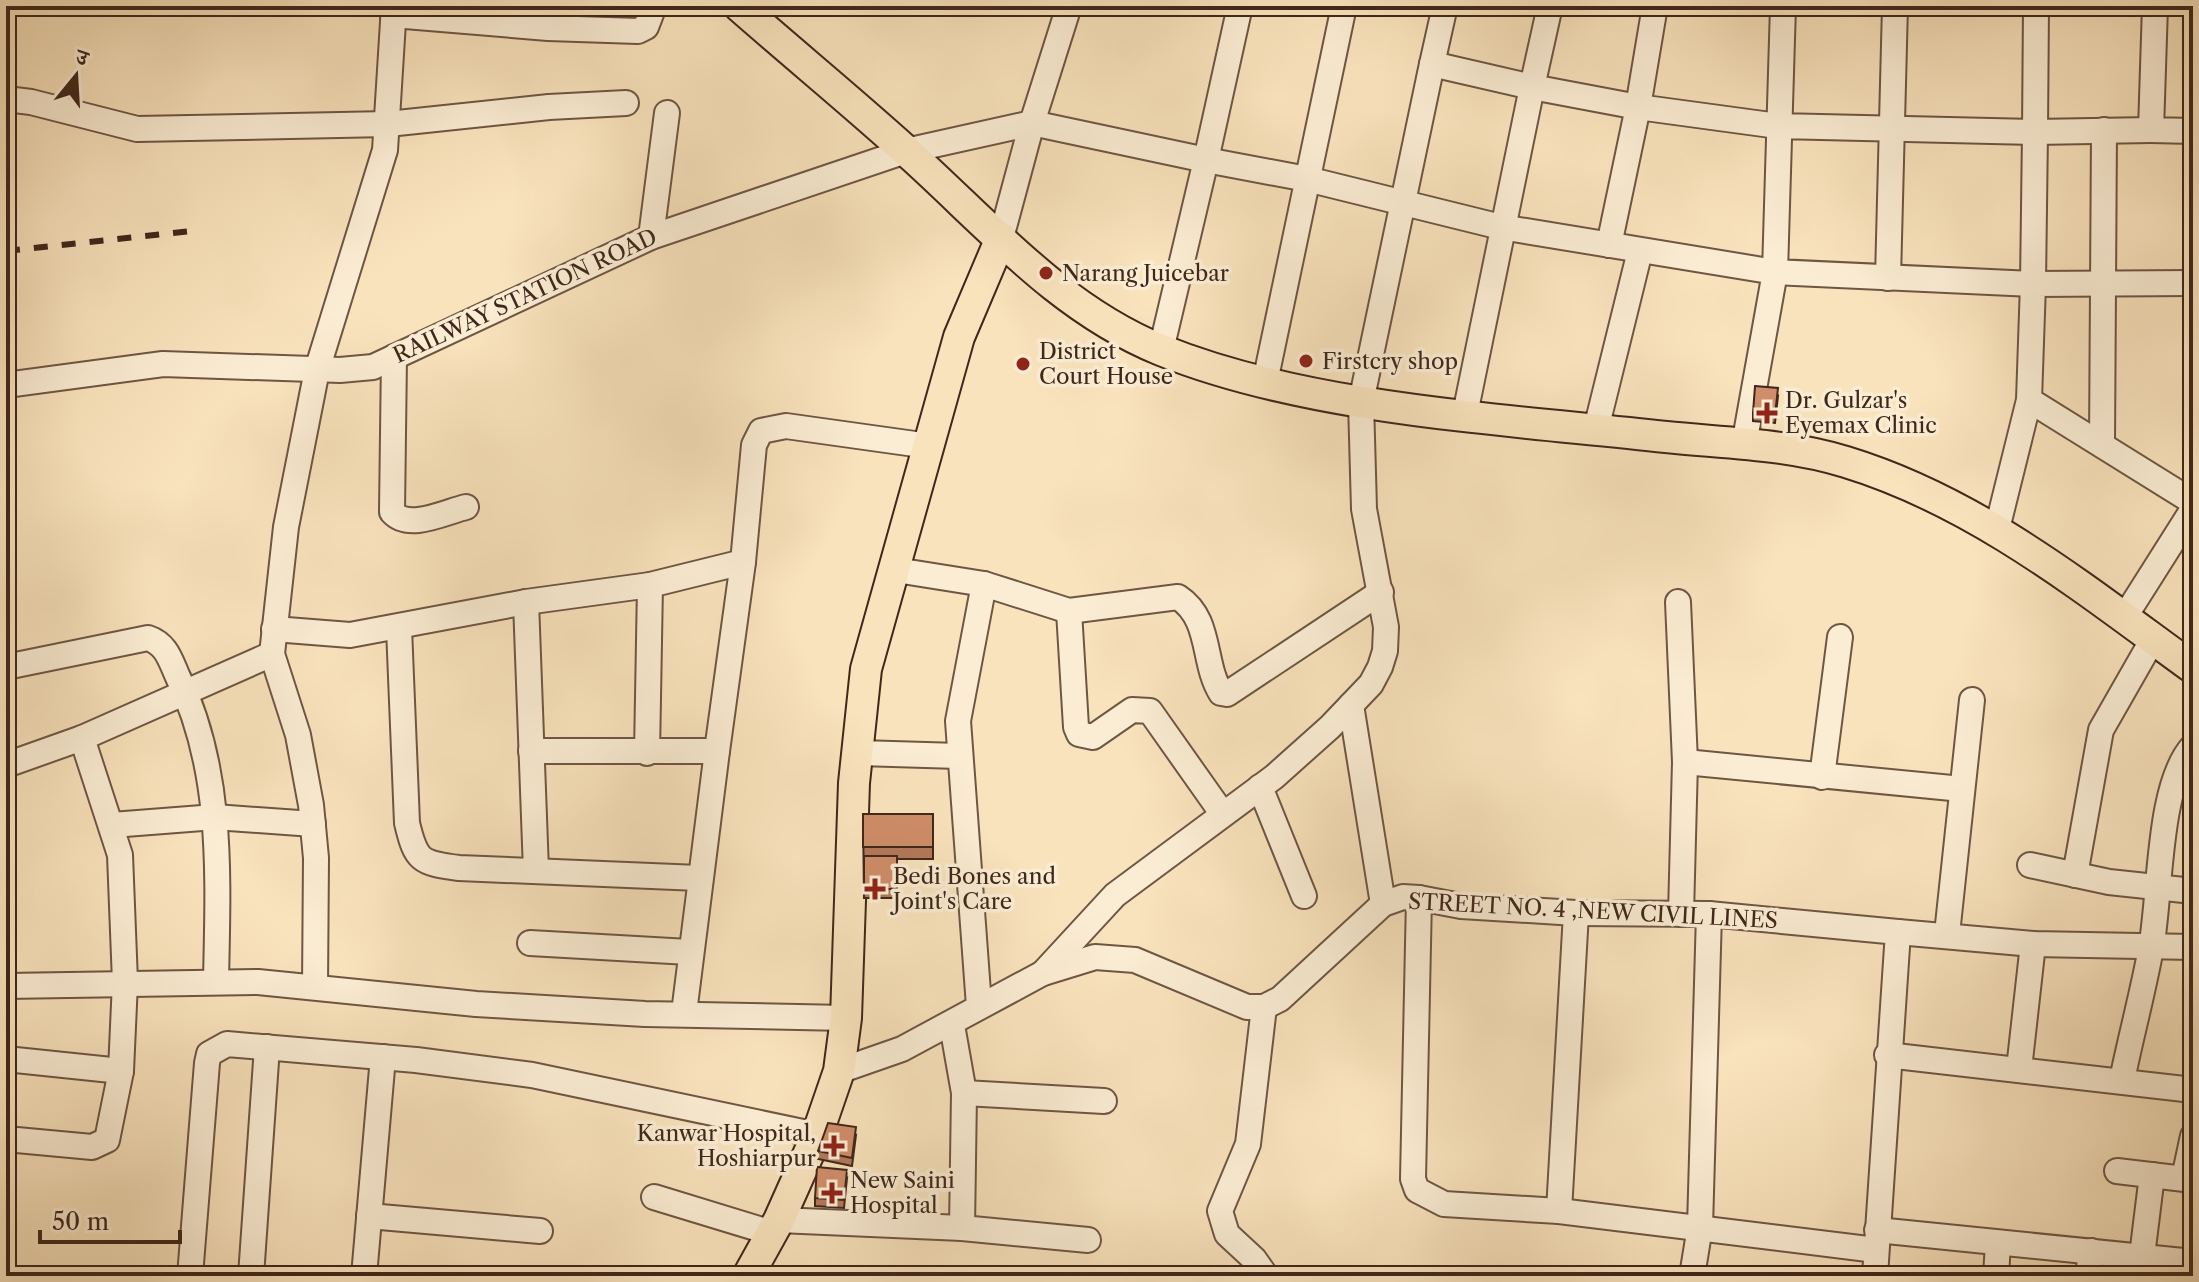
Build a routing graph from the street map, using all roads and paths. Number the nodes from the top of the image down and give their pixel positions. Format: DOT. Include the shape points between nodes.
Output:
graph roads {
  1 [pos="654,6"];
  2 [pos="739,6"];
  3 [pos="1069,6"];
  4 [pos="1240,6"];
  5 [pos="1344,6"];
  6 [pos="1445,6"];
  7 [pos="1550,6"];
  8 [pos="1655,6"];
  9 [pos="1783,6"];
  10 [pos="1895,6"];
  11 [pos="2036,6"];
  12 [pos="2155,6"];
  13 [pos="394,11"];
  14 [pos="1432,64"];
  15 [pos="1532,87"];
  16 [pos="6,99"];
  17 [pos="626,103"];
  18 [pos="1638,107"];
  19 [pos="667,113"];
  20 [pos="1032,123"];
  21 [pos="388,124"];
  22 [pos="1778,126"];
  23 [pos="2104,130"];
  24 [pos="2151,130"];
  25 [pos="1891,131"];
  26 [pos="2193,131"];
  27 [pos="2035,132"];
  28 [pos="906,151"];
  29 [pos="1206,160"];
  30 [pos="1307,179"];
  31 [pos="1403,205"];
  32 [pos="1501,227"];
  33 [pos="651,237"];
  34 [pos="1001,238"];
  35 [pos="1609,245"];
  36 [pos="1640,251"];
  37 [pos="1775,272"];
  38 [pos="1888,278"];
  39 [pos="2105,283"];
  40 [pos="2193,283"];
  41 [pos="2033,284"];
  42 [pos="1161,350"];
  43 [pos="394,357"];
  44 [pos="317,370"];
  45 [pos="1265,382"];
  46 [pos="6,385"];
  47 [pos="2029,400"];
  48 [pos="1361,402"];
  49 [pos="1465,414"];
  50 [pos="1596,429"];
  51 [pos="1744,445"];
  52 [pos="2102,445"];
  53 [pos="929,446"];
  54 [pos="2193,502"];
  55 [pos="466,507"];
  56 [pos="2193,509"];
  57 [pos="1997,529"];
  58 [pos="743,562"];
  59 [pos="896,570"];
  60 [pos="984,584"];
  61 [pos="650,585"];
  62 [pos="1381,592"];
  63 [pos="526,602"];
  64 [pos="1678,602"];
  65 [pos="1069,611"];
  66 [pos="2124,618"];
  67 [pos="399,628"];
  68 [pos="274,629"];
  69 [pos="1840,637"];
  70 [pos="2153,639"];
  71 [pos="272,654"];
  72 [pos="6,667"];
  73 [pos="2193,668"];
  74 [pos="186,692"];
  75 [pos="1972,700"];
  76 [pos="1351,705"];
  77 [pos="82,738"];
  78 [pos="2193,746"];
  79 [pos="531,751"];
  80 [pos="717,751"];
  81 [pos="647,753"];
  82 [pos="859,753"];
  83 [pos="959,756"];
  84 [pos="1685,762"];
  85 [pos="6,765"];
  86 [pos="1822,777"];
  87 [pos="1260,787"];
  88 [pos="1962,789"];
  89 [pos="1222,813"];
  90 [pos="215,817"];
  91 [pos="313,824"];
  92 [pos="112,825"];
  93 [pos="2030,865"];
  94 [pos="536,871"];
  95 [pos="2075,875"];
  96 [pos="699,878"];
  97 [pos="2156,889"];
  98 [pos="2193,891"];
  99 [pos="1304,896"];
  100 [pos="1419,898"];
  101 [pos="1383,904"];
  102 [pos="1576,913"];
  103 [pos="1681,914"];
  104 [pos="1709,914"];
  105 [pos="1898,932"];
  106 [pos="1947,934"];
  107 [pos="530,943"];
  108 [pos="2033,944"];
  109 [pos="2152,946"];
  110 [pos="2193,947"];
  111 [pos="689,952"];
  112 [pos="1043,973"];
  113 [pos="216,981"];
  114 [pos="125,982"];
  115 [pos="6,986"];
  116 [pos="315,987"];
  117 [pos="979,1006"];
  118 [pos="1264,1007"];
  119 [pos="684,1013"];
  120 [pos="846,1018"];
  121 [pos="952,1025"];
  122 [pos="267,1047"];
  123 [pos="1887,1055"];
  124 [pos="383,1057"];
  125 [pos="6,1059"];
  126 [pos="2019,1069"];
  127 [pos="121,1071"];
  128 [pos="839,1071"];
  129 [pos="2122,1080"];
  130 [pos="2193,1090"];
  131 [pos="964,1093"];
  132 [pos="1104,1101"];
  133 [pos="817,1135"];
  134 [pos="2193,1136"];
  135 [pos="6,1139"];
  136 [pos="2117,1171"];
  137 [pos="2152,1175"];
  138 [pos="2188,1179"];
  139 [pos="654,1197"];
  140 [pos="1559,1211"];
  141 [pos="369,1216"];
  142 [pos="776,1227"];
  143 [pos="1700,1227"];
  144 [pos="962,1228"];
  145 [pos="540,1231"];
  146 [pos="1088,1240"];
  147 [pos="1877,1240"];
  148 [pos="1998,1243"];
  149 [pos="2091,1251"];
  150 [pos="2142,1256"];
  151 [pos="2184,1266"];
  152 [pos="190,1276"];
  153 [pos="251,1276"];
  154 [pos="364,1276"];
  155 [pos="748,1276"];
  156 [pos="1266,1276"];
  157 [pos="1692,1276"];
  158 [pos="1875,1276"];
  159 [pos="1996,1276"];
  160 [pos="2088,1276"];
  1 -- 13 [label="street" via="646,27 638,31 548,28"];
  2 -- 28 [label="main road"];
  3 -- 20 [label="street"];
  4 -- 29 [label="street"];
  5 -- 30 [label="street"];
  6 -- 14 [label="street"];
  7 -- 15 [label="street"];
  8 -- 18 [label="street"];
  9 -- 22 [label="street"];
  10 -- 25 [label="street"];
  11 -- 27 [label="street"];
  12 -- 24 [label="street"];
  13 -- 21 [label="street"];
  14 -- 15 [label="street"];
  14 -- 31 [label="street"];
  15 -- 18 [label="street"];
  15 -- 32 [label="street"];
  16 -- 21 [label="street" via="137,129"];
  17 -- 21 [label="street"];
  18 -- 22 [label="street"];
  18 -- 35 [label="street"];
  19 -- 33 [label="street"];
  20 -- 28 [label="street, RAILWAY STATION ROAD"];
  20 -- 29 [label="street"];
  20 -- 34 [label="street"];
  21 -- 44 [label="street" via="377,179"];
  22 -- 25 [label="street"];
  22 -- 37 [label="street"];
  23 -- 24 [label="street"];
  23 -- 27 [label="street"];
  23 -- 39 [label="street"];
  24 -- 26 [label="street"];
  25 -- 27 [label="street"];
  25 -- 38 [label="street"];
  27 -- 41 [label="street"];
  28 -- 33 [label="street, RAILWAY STATION ROAD"];
  28 -- 34 [label="main road"];
  29 -- 30 [label="street"];
  29 -- 42 [label="street"];
  30 -- 31 [label="street"];
  30 -- 45 [label="street"];
  31 -- 32 [label="street"];
  31 -- 48 [label="street"];
  32 -- 35 [label="street"];
  32 -- 49 [label="street"];
  33 -- 43 [label="street, RAILWAY STATION ROAD"];
  34 -- 42 [label="main road" via="1036,274 1093,316"];
  34 -- 53 [label="main road" via="959,337"];
  35 -- 36 [label="street"];
  36 -- 37 [label="street"];
  36 -- 50 [label="street"];
  37 -- 38 [label="street"];
  37 -- 51 [label="street"];
  38 -- 41 [label="street"];
  39 -- 40 [label="street"];
  39 -- 41 [label="street"];
  39 -- 52 [label="street"];
  41 -- 47 [label="street"];
  42 -- 45 [label="main road"];
  43 -- 44 [label="street, RAILWAY STATION ROAD" via="355,370"];
  43 -- 55 [label="street" via="392,512 416,520"];
  44 -- 46 [label="street, RAILWAY STATION ROAD" via="163,364"];
  44 -- 68 [label="street" via="286,527"];
  45 -- 48 [label="main road"];
  47 -- 52 [label="street"];
  47 -- 57 [label="street"];
  48 -- 49 [label="main road"];
  48 -- 62 [label="street" via="1364,509"];
  49 -- 50 [label="main road"];
  50 -- 51 [label="main road"];
  51 -- 57 [label="main road" via="1842,460 1913,486"];
  52 -- 54 [label="street"];
  53 -- 58 [label="street" via="786,426 761,431 754,445"];
  53 -- 59 [label="main road"];
  56 -- 66 [label="street"];
  57 -- 66 [label="main road"];
  58 -- 61 [label="street"];
  58 -- 80 [label="street"];
  59 -- 60 [label="street"];
  59 -- 82 [label="main road" via="866,669"];
  60 -- 65 [label="street"];
  60 -- 83 [label="street" via="959,703"];
  61 -- 63 [label="street"];
  61 -- 81 [label="street"];
  62 -- 65 [label="street" via="1227,694 1217,686 1193,609 1178,597"];
  62 -- 76 [label="street" via="1385,651 1371,684"];
  63 -- 67 [label="street"];
  63 -- 79 [label="street"];
  64 -- 84 [label="street"];
  65 -- 89 [label="street" via="1079,734 1093,737 1132,710 1150,711"];
  66 -- 70 [label="main road"];
  67 -- 68 [label="street" via="350,635"];
  67 -- 94 [label="street" via="407,823 414,853 434,865"];
  68 -- 71 [label="street"];
  69 -- 86 [label="street"];
  70 -- 73 [label="main road"];
  70 -- 95 [label="street" via="2101,730"];
  71 -- 74 [label="street"];
  71 -- 91 [label="street" via="298,735"];
  72 -- 74 [label="street" via="148,638 164,647"];
  74 -- 77 [label="street"];
  74 -- 90 [label="street"];
  75 -- 88 [label="street"];
  76 -- 87 [label="street"];
  76 -- 101 [label="street"];
  77 -- 85 [label="street"];
  77 -- 92 [label="street"];
  78 -- 97 [label="street" via="2174,785"];
  79 -- 81 [label="street"];
  79 -- 94 [label="street"];
  80 -- 81 [label="street"];
  80 -- 96 [label="street"];
  82 -- 83 [label="street"];
  82 -- 120 [label="main road"];
  83 -- 117 [label="street"];
  84 -- 86 [label="street"];
  84 -- 103 [label="street"];
  86 -- 88 [label="street"];
  87 -- 89 [label="street"];
  87 -- 99 [label="street"];
  88 -- 106 [label="street"];
  89 -- 112 [label="street" via="1115,895"];
  90 -- 91 [label="street"];
  90 -- 92 [label="street"];
  90 -- 113 [label="street"];
  91 -- 116 [label="street"];
  92 -- 114 [label="street" via="120,855"];
  93 -- 95 [label="street"];
  94 -- 96 [label="street"];
  95 -- 97 [label="street"];
  96 -- 111 [label="street"];
  97 -- 98 [label="street"];
  97 -- 109 [label="street"];
  100 -- 101 [label="street, STREET NO. 4 ,NEW CIVIL LINES"];
  100 -- 102 [label="street, STREET NO. 4 ,NEW CIVIL LINES"];
  100 -- 140 [label="street" via="1413,1179 1417,1190 1444,1204"];
  101 -- 118 [label="street, STREET NO. 4 ,NEW CIVIL LINES" via="1280,999"];
  102 -- 103 [label="street, STREET NO. 4 ,NEW CIVIL LINES"];
  102 -- 140 [label="street"];
  103 -- 104 [label="street, STREET NO. 4 ,NEW CIVIL LINES"];
  104 -- 105 [label="street, STREET NO. 4 ,NEW CIVIL LINES"];
  104 -- 143 [label="street"];
  105 -- 106 [label="street, STREET NO. 4 ,NEW CIVIL LINES"];
  105 -- 123 [label="street"];
  106 -- 108 [label="street, STREET NO. 4 ,NEW CIVIL LINES"];
  107 -- 111 [label="street"];
  108 -- 109 [label="street, STREET NO. 4 ,NEW CIVIL LINES"];
  108 -- 126 [label="street"];
  109 -- 110 [label="street, STREET NO. 4 ,NEW CIVIL LINES"];
  109 -- 129 [label="street"];
  111 -- 119 [label="street"];
  112 -- 117 [label="street"];
  112 -- 118 [label="street" via="1115,956 1247,1007"];
  113 -- 114 [label="street"];
  113 -- 116 [label="street"];
  114 -- 115 [label="street"];
  114 -- 127 [label="street"];
  116 -- 119 [label="street" via="476,1004"];
  117 -- 121 [label="street"];
  118 -- 156 [label="street" via="1248,1144 1220,1211 1227,1234"];
  119 -- 120 [label="street"];
  120 -- 128 [label="main road"];
  121 -- 128 [label="street" via="873,1062"];
  121 -- 131 [label="street"];
  122 -- 124 [label="street"];
  122 -- 152 [label="street" via="227,1044 209,1054"];
  122 -- 153 [label="street"];
  123 -- 126 [label="street"];
  123 -- 147 [label="street"];
  124 -- 133 [label="street" via="532,1075"];
  124 -- 141 [label="street"];
  125 -- 127 [label="street"];
  126 -- 129 [label="street"];
  127 -- 135 [label="street" via="102,1145"];
  128 -- 133 [label="main road"];
  129 -- 130 [label="street"];
  131 -- 132 [label="street"];
  131 -- 144 [label="street"];
  133 -- 142 [label="main road"];
  134 -- 138 [label="street"];
  136 -- 137 [label="street"];
  137 -- 138 [label="street"];
  137 -- 150 [label="street"];
  139 -- 142 [label="street"];
  140 -- 143 [label="street"];
  141 -- 145 [label="street"];
  141 -- 154 [label="street"];
  142 -- 144 [label="street"];
  142 -- 155 [label="main road"];
  143 -- 147 [label="street"];
  143 -- 157 [label="street"];
  144 -- 146 [label="street"];
  147 -- 148 [label="street"];
  147 -- 158 [label="street"];
  148 -- 149 [label="street"];
  148 -- 159 [label="street"];
  149 -- 150 [label="street"];
  149 -- 160 [label="street"];
  150 -- 151 [label="street"];
}
